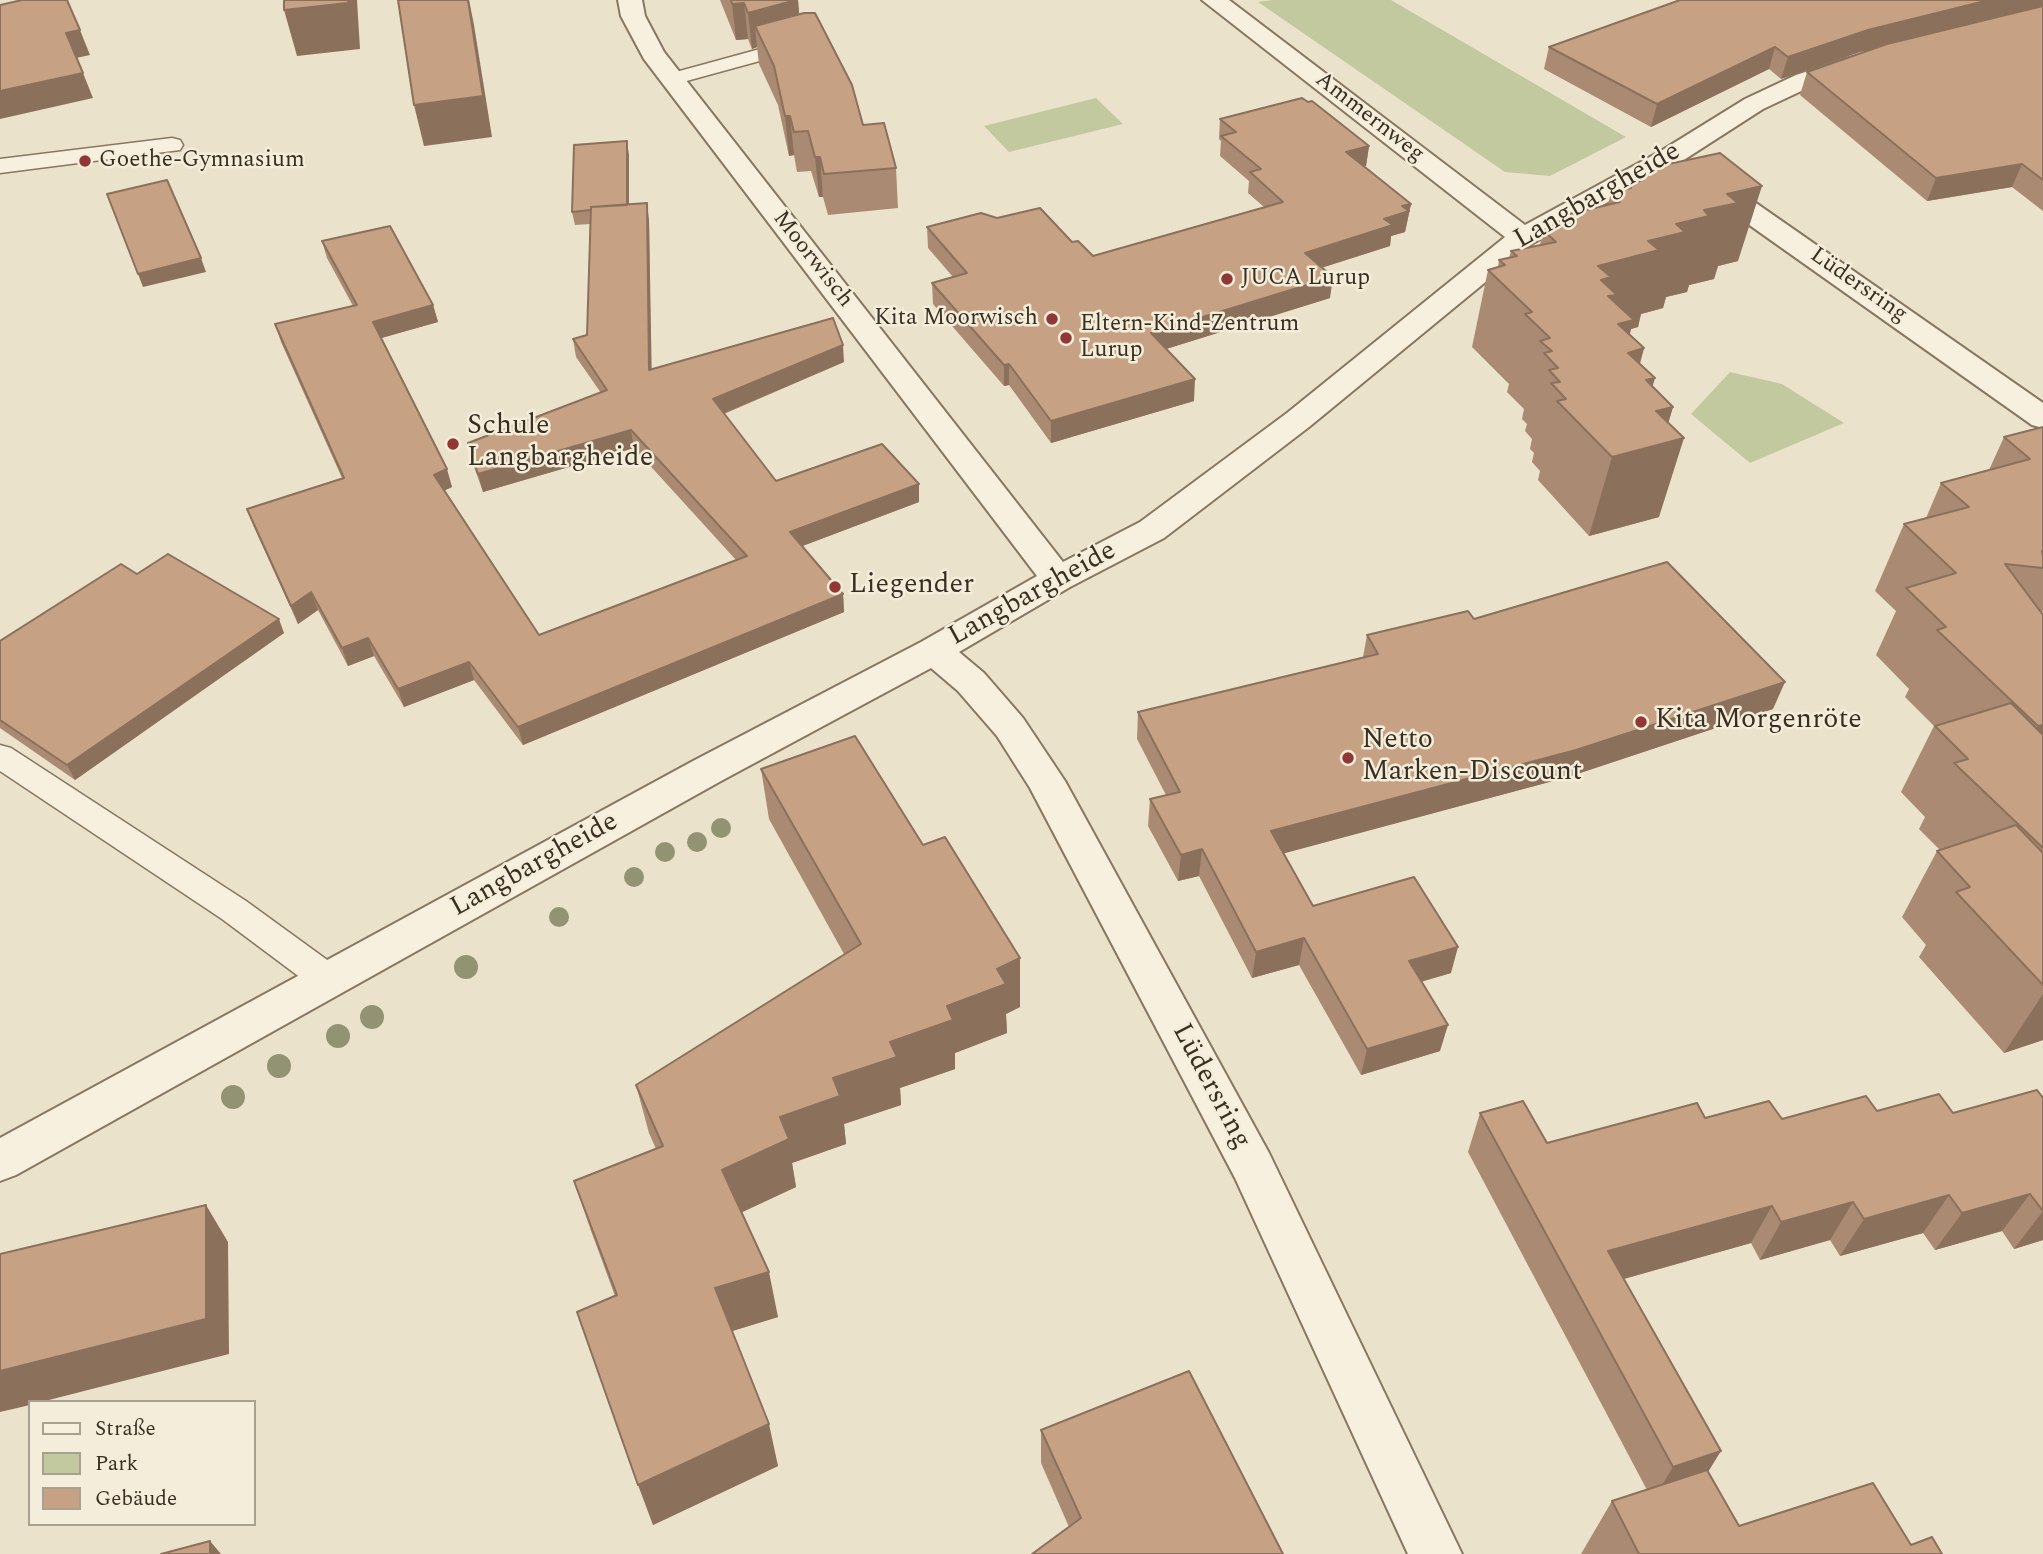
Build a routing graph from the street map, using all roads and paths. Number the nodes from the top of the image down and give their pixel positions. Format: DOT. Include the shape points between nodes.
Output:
graph roads {
  1 [pos="630,0"];
  2 [pos="1214,0"];
  3 [pos="805,43"];
  4 [pos="1882,55"];
  5 [pos="672,79"];
  6 [pos="172,145"];
  7 [pos="1670,157"];
  8 [pos="0,166"];
  9 [pos="1523,237"];
  10 [pos="2043,418"];
  11 [pos="1058,579"];
  12 [pos="934,651"];
  13 [pos="0,755"];
  14 [pos="329,980"];
  15 [pos="0,1160"];
  16 [pos="1435,1554"];
  1 -- 5 [label="street, Moorwisch" via="650,49"];
  2 -- 9 [label="street, Ammernweg"];
  3 -- 5 [label="lane"];
  4 -- 7 [label="street, Langbargheide" via="1805,80 1754,104"];
  5 -- 11 [label="street, Moorwisch"];
  6 -- 8 [label="lane"];
  7 -- 9 [label="street, Langbargheide"];
  7 -- 10 [label="street, Lüdersring"];
  9 -- 11 [label="street, Langbargheide" via="1298,420 1152,530"];
  11 -- 12 [label="street, Langbargheide"];
  12 -- 14 [label="street, Langbargheide"];
  12 -- 16 [label="street, Lüdersring" via="971,682 1010,727 1046,781 1253,1167"];
  13 -- 14 [label="lane" via="234,910"];
  14 -- 15 [label="street, Langbargheide"];
}
